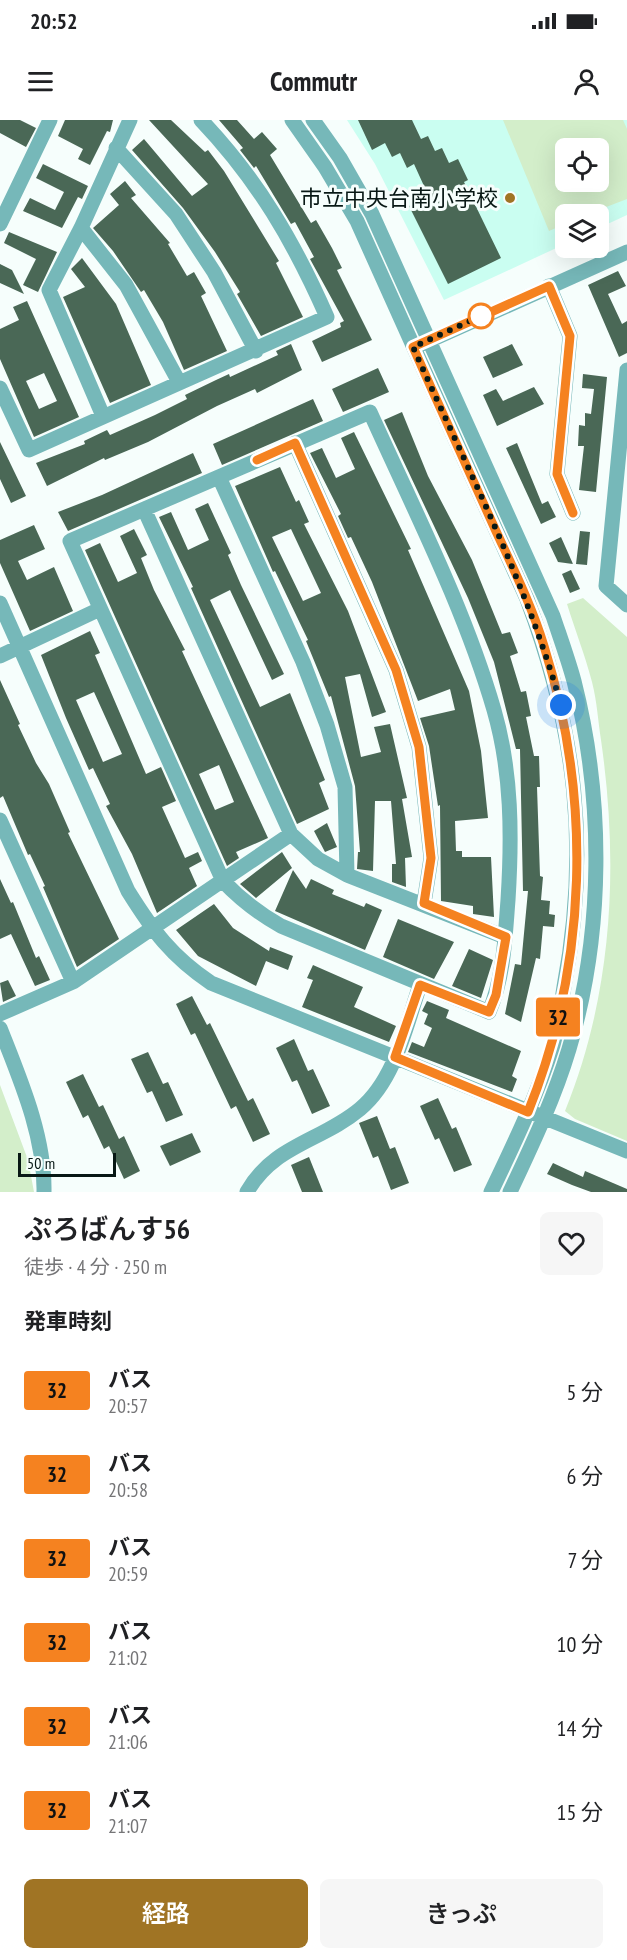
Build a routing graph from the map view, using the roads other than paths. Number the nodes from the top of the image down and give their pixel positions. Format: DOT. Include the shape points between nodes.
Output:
graph roads {
  1 [pos="51,120"];
  2 [pos="130,120"];
  3 [pos="201,120"];
  4 [pos="292,120"];
  5 [pos="313,120"];
  6 [pos="116,148"];
  7 [pos="0,224"];
  8 [pos="81,228"];
  9 [pos="627,253"];
  10 [pos="549,286"];
  11 [pos="430,340"];
  12 [pos="413,347"];
  13 [pos="256,351"];
  14 [pos="627,370"];
  15 [pos="179,382"];
  16 [pos="0,388"];
  17 [pos="103,416"];
  18 [pos="295,443"];
  19 [pos="219,477"];
  20 [pos="144,510"];
  21 [pos="573,513"];
  22 [pos="0,603"];
  23 [pos="627,605"];
  24 [pos="100,609"];
  25 [pos="20,646"];
  26 [pos="0,656"];
  27 [pos="0,820"];
  28 [pos="291,834"];
  29 [pos="347,875"];
  30 [pos="223,881"];
  31 [pos="424,903"];
  32 [pos="152,929"];
  33 [pos="506,937"];
  34 [pos="73,982"];
  35 [pos="420,985"];
  36 [pos="0,1014"];
  37 [pos="0,1028"];
  38 [pos="395,1057"];
  39 [pos="528,1112"];
  40 [pos="544,1120"];
  41 [pos="627,1151"];
  42 [pos="44,1192"];
  43 [pos="247,1192"];
  44 [pos="491,1192"];
  45 [pos="510,1192"];
  1 -- 7 [label="street"];
  2 -- 6 [label="street"];
  3 -- 13 [label="street" via="268,201 304,265 327,317"];
  4 -- 12 [label="street" via="357,221"];
  5 -- 11 [label="street" via="372,214"];
  6 -- 8 [label="street"];
  6 -- 13 [label="street" via="176,214 214,272"];
  8 -- 15 [label="street" via="126,285"];
  8 -- 17 [label="street" via="49,290"];
  9 -- 10 [label="street"];
  10 -- 11 [label="street"];
  10 -- 21 [label="street" via="570,336 557,474"];
  11 -- 12 [label="street"];
  11 -- 40 [label="street" via="553,616 574,681 588,753 596,826 594,910 587,969 569,1048"];
  12 -- 39 [label="street" via="527,599 547,655 572,765 579,868 574,933 553,1044"];
  13 -- 15 [label="street"];
  14 -- 23 [label="street" via="606,586"];
  15 -- 17 [label="street"];
  16 -- 17 [label="street" via="29,450"];
  18 -- 19 [label="street"];
  18 -- 31 [label="street" via="396,670 419,747 431,858"];
  18 -- 33 [label="street" via="370,412 456,604 494,711 506,774 512,834"];
  19 -- 20 [label="street"];
  19 -- 29 [label="street" via="303,662 327,725 345,787"];
  20 -- 24 [label="street" via="70,541"];
  20 -- 28 [label="street"];
  22 -- 25 [label="street"];
  24 -- 25 [label="street"];
  24 -- 30 [label="street"];
  25 -- 26 [label="street"];
  25 -- 32 [label="street" via="128,891"];
  27 -- 34 [label="street"];
  28 -- 29 [label="street" via="318,860"];
  28 -- 30 [label="street"];
  29 -- 31 [label="street"];
  30 -- 32 [label="street"];
  30 -- 35 [label="street" via="257,913 281,926"];
  31 -- 33 [label="street"];
  32 -- 34 [label="street"];
  32 -- 38 [label="street" via="170,952 211,983"];
  33 -- 35 [label="street" via="496,995 489,1012"];
  34 -- 36 [label="street"];
  35 -- 38 [label="street"];
  37 -- 42 [label="street" via="42,1157"];
  38 -- 39 [label="street"];
  38 -- 43 [label="street" via="385,1079 361,1109 281,1154 257,1174"];
  39 -- 40 [label="street"];
  39 -- 44 [label="street"];
  40 -- 41 [label="street"];
  40 -- 45 [label="street"];
}
